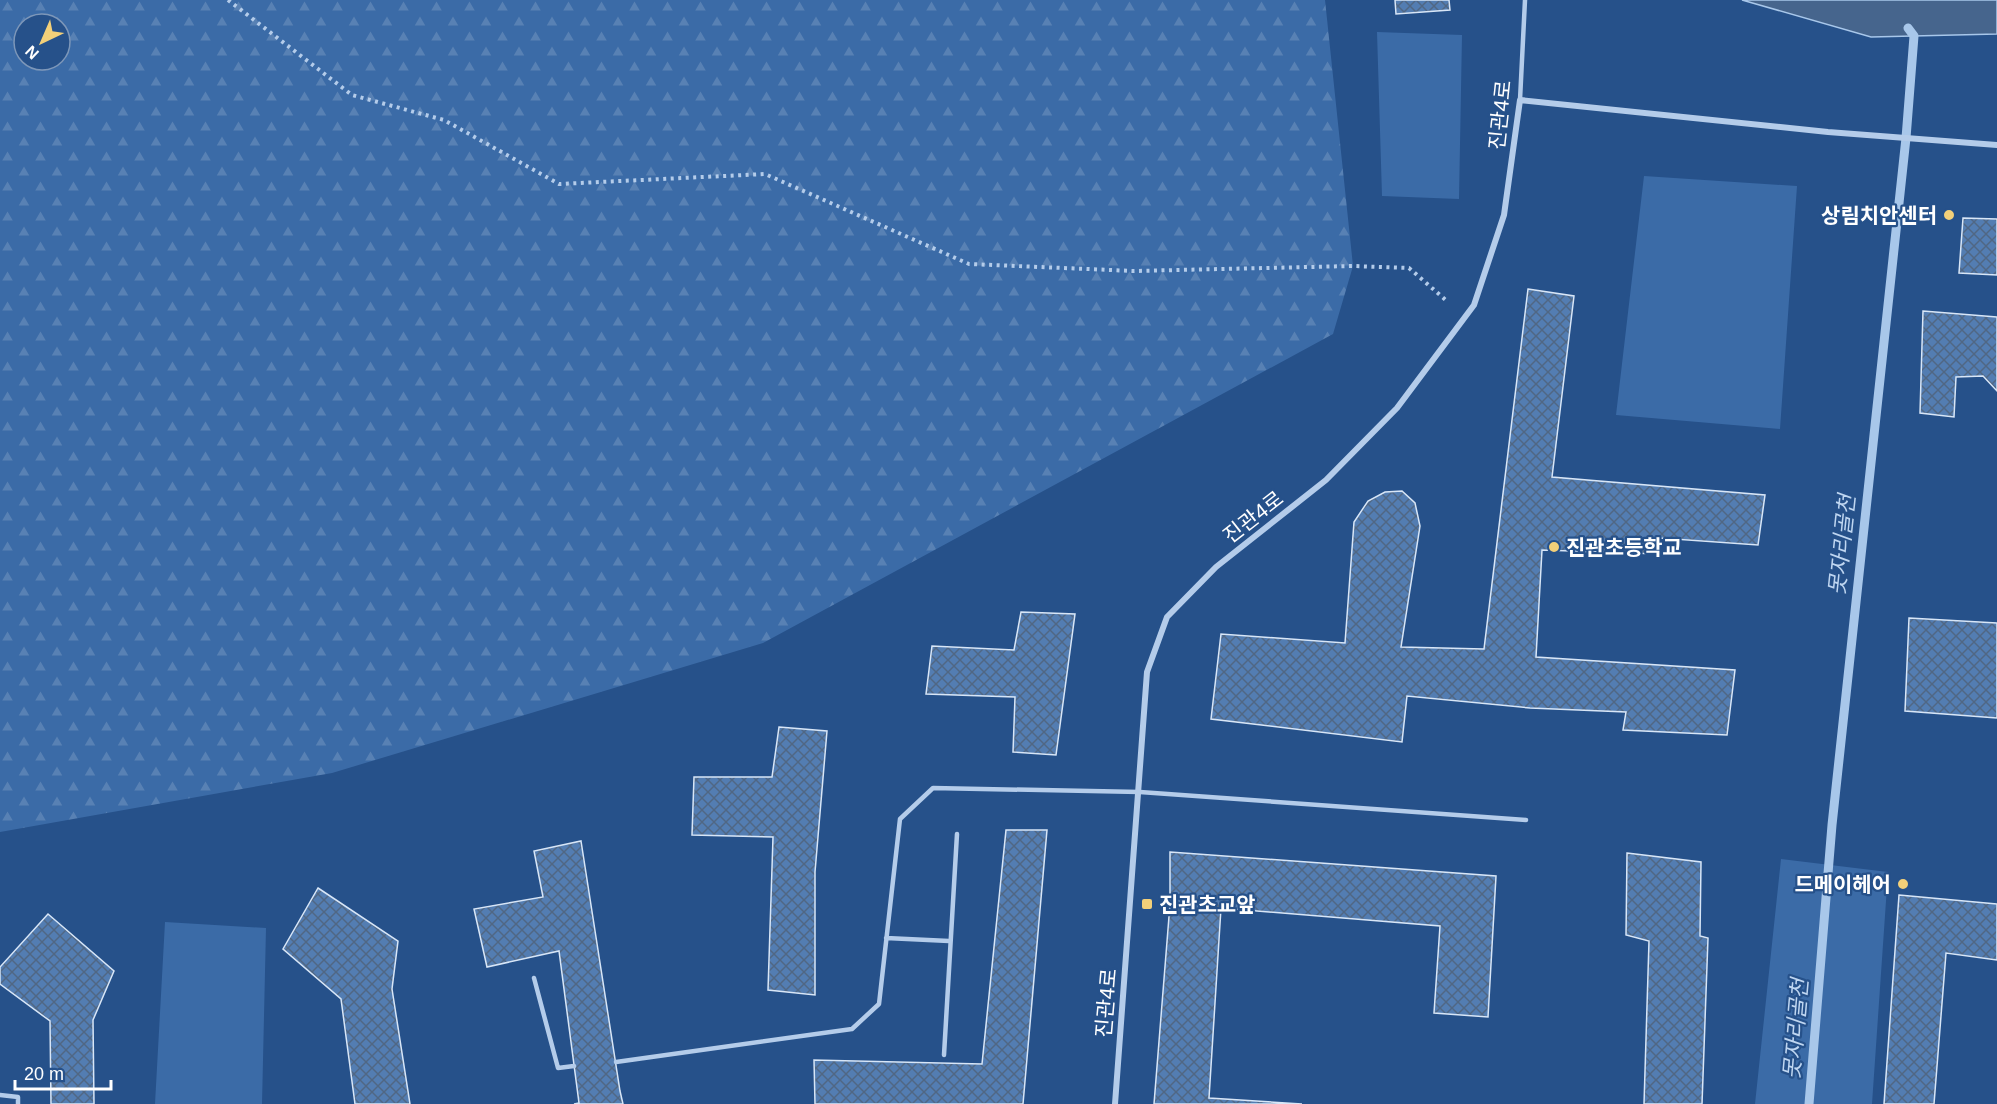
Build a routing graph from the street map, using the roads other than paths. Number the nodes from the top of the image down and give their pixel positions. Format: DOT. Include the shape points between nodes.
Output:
graph roads {
  1 [pos="1525,0"];
  2 [pos="1520,100"];
  3 [pos="1997,145"];
  4 [pos="1140,792"];
  5 [pos="1526,820"];
  6 [pos="957,834"];
  7 [pos="886,938"];
  8 [pos="949,941"];
  9 [pos="534,978"];
  10 [pos="944,1055"];
  11 [pos="616,1062"];
  12 [pos="574,1066"];
  13 [pos="0,1095"];
  14 [pos="18,1104"];
  15 [pos="1114,1104"];
  1 -- 2 [label="lane, 진관4로"];
  2 -- 3 [label="street"];
  2 -- 4 [label="street, 진관4로" via="1504,215 1474,305 1397,408 1326,480 1216,567 1167,617 1147,672"];
  4 -- 5 [label="lane"];
  4 -- 7 [label="lane" via="933,788 900,819"];
  4 -- 15 [label="street, 진관4로"];
  6 -- 8 [label="lane"];
  7 -- 8 [label="lane"];
  7 -- 11 [label="lane" via="879,1004 852,1029"];
  8 -- 10 [label="lane"];
  9 -- 12 [label="lane" via="558,1068"];
  13 -- 14 [label="lane" via="18,1096"];
}
